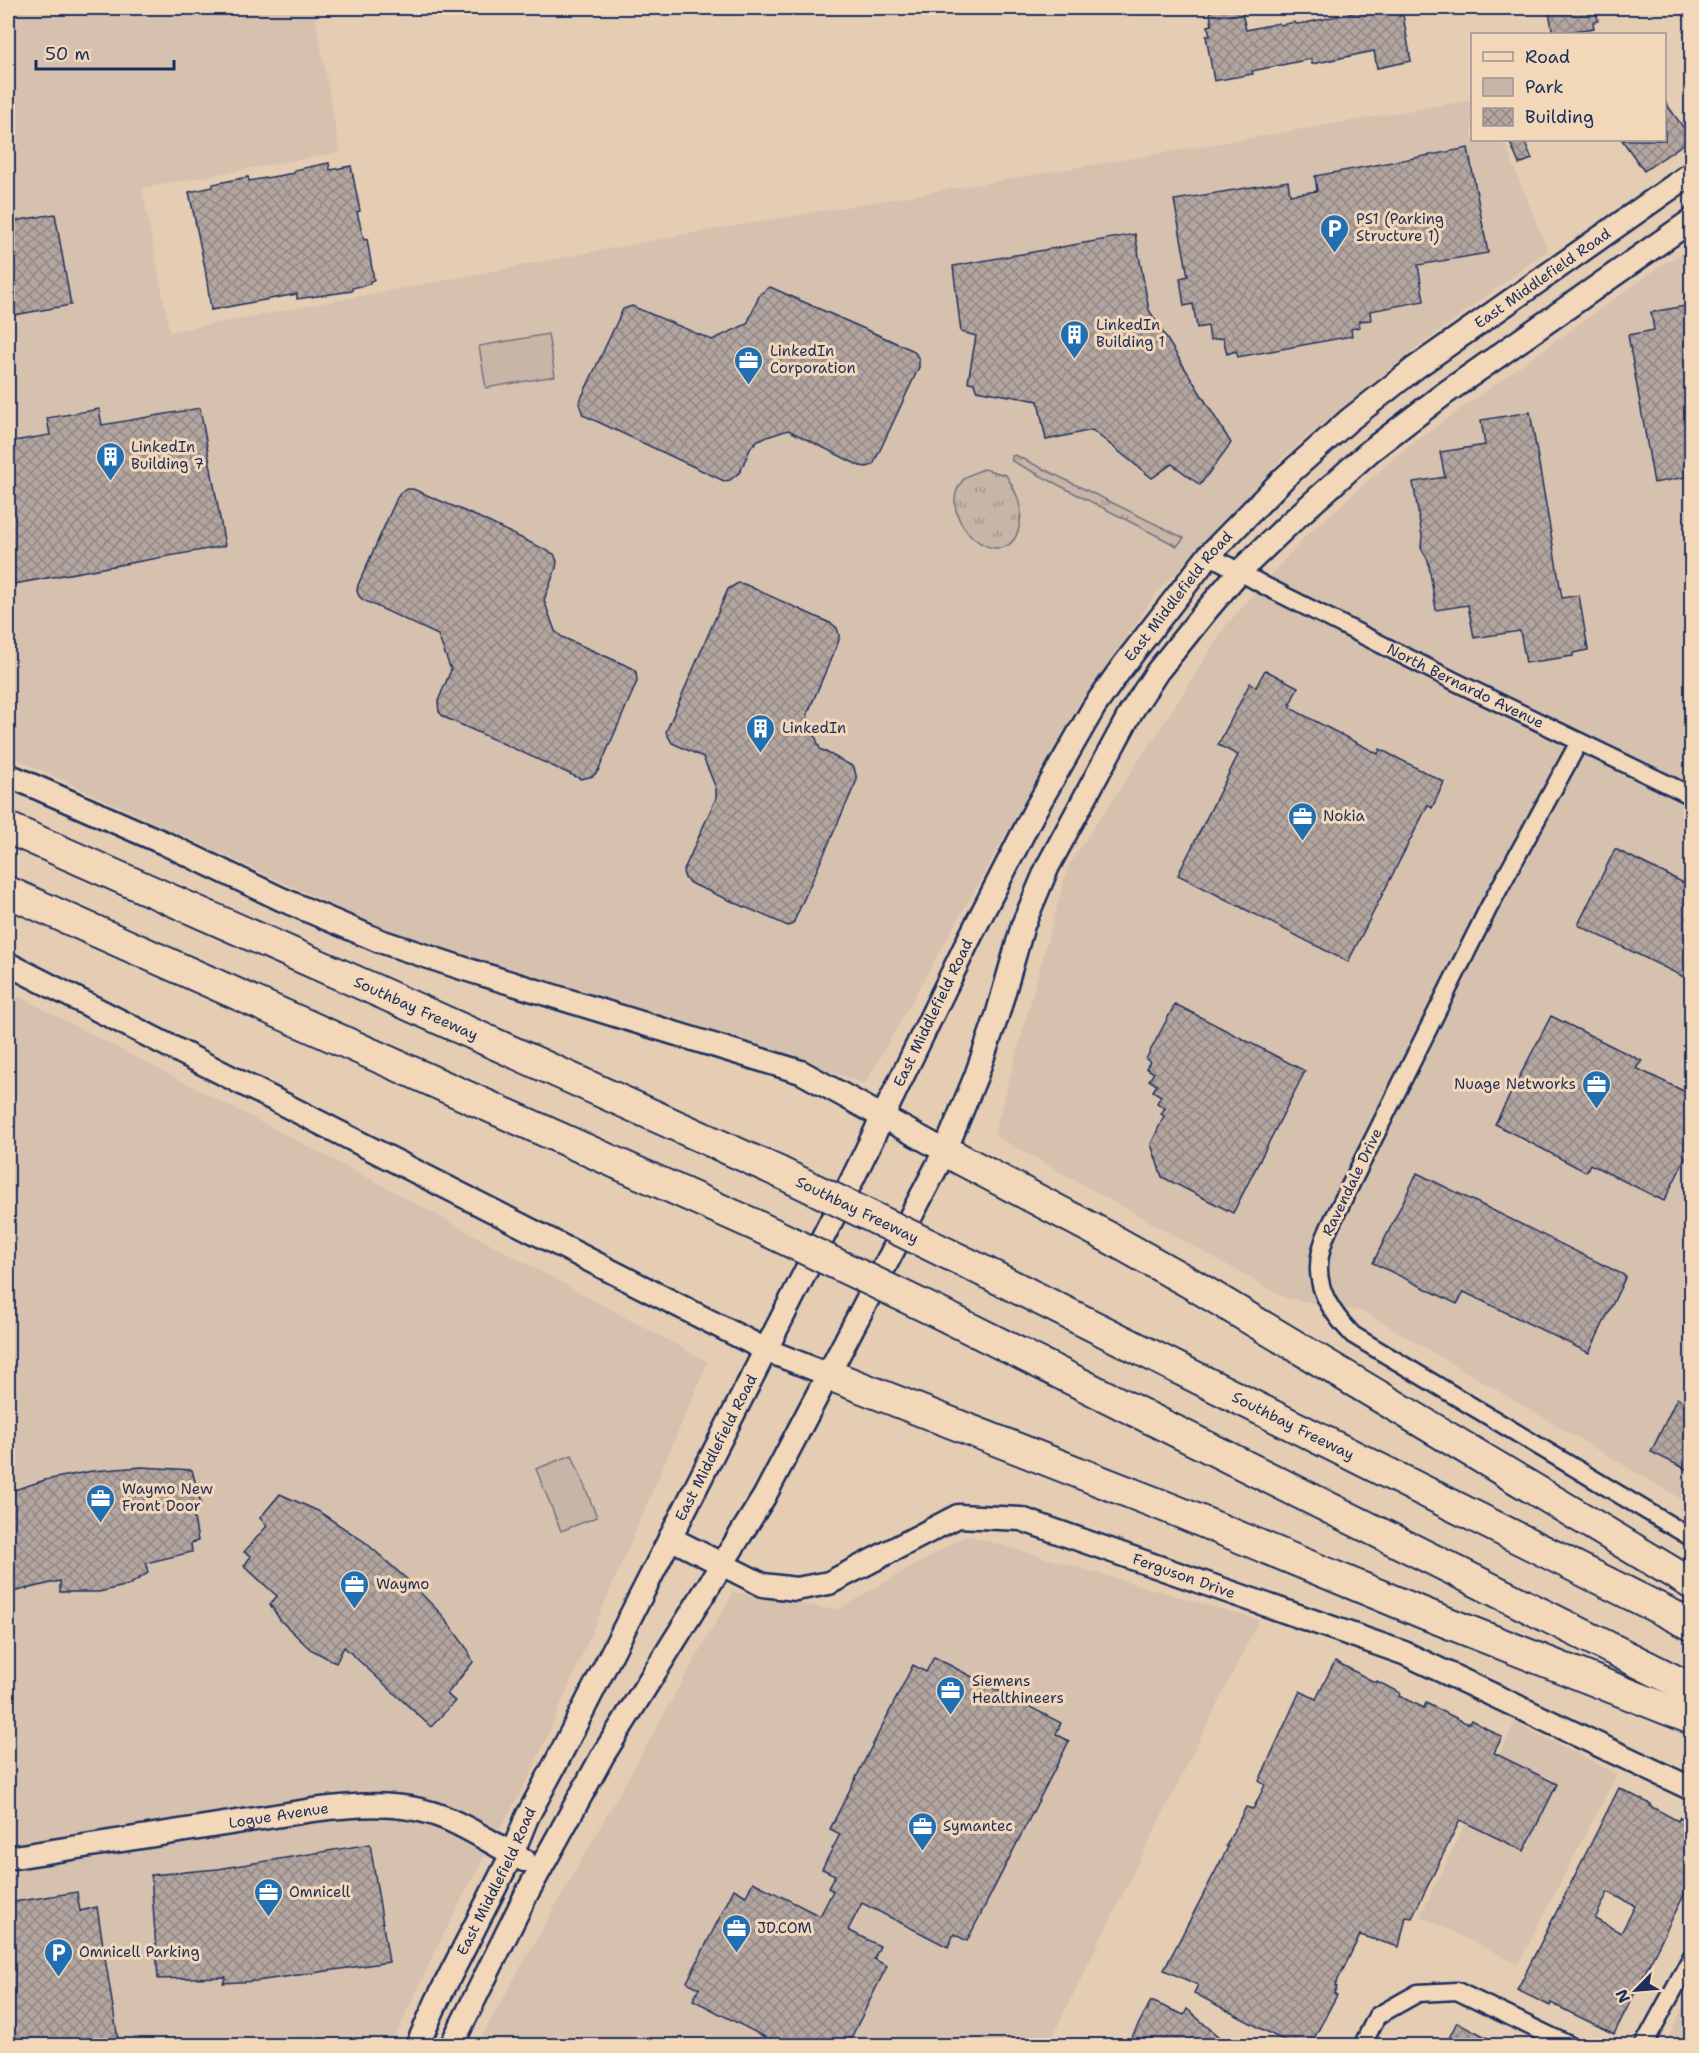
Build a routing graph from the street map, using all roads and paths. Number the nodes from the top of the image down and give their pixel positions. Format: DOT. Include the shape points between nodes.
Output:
graph roads {
  1 [pos="1692,173"];
  2 [pos="1692,220"];
  3 [pos="1209,555"];
  4 [pos="1239,572"];
  5 [pos="1579,742"];
  6 [pos="8,775"];
  7 [pos="1692,796"];
  8 [pos="8,828"];
  9 [pos="8,892"];
  10 [pos="8,964"];
  11 [pos="884,1116"];
  12 [pos="945,1151"];
  13 [pos="766,1350"];
  14 [pos="828,1374"];
  15 [pos="670,1538"];
  16 [pos="1692,1538"];
  17 [pos="723,1565"];
  18 [pos="1692,1584"];
  19 [pos="1692,1625"];
  20 [pos="1692,1689"];
  21 [pos="1692,1719"];
  22 [pos="1692,1789"];
  23 [pos="512,1854"];
  24 [pos="8,1858"];
  25 [pos="540,1868"];
  26 [pos="1692,1956"];
  27 [pos="417,2046"];
  28 [pos="451,2046"];
  29 [pos="1362,2046"];
  30 [pos="1571,2046"];
  31 [pos="1643,2046"];
  1 -- 3 [label="main road, East Middlefield Road" via="1377,397 1284,478"];
  2 -- 4 [label="main road, East Middlefield Road" via="1444,394 1370,451"];
  3 -- 4 [label="street, North Bernardo Avenue"];
  3 -- 11 [label="main road, East Middlefield Road" via="1117,674 1063,758 969,939"];
  4 -- 5 [label="street, North Bernardo Avenue"];
  4 -- 12 [label="main road, East Middlefield Road" via="1157,672 1131,712 1048,866 1023,925 976,1076"];
  5 -- 7 [label="street, North Bernardo Avenue"];
  5 -- 16 [label="street, Ravendale Drive" via="1488,909 1321,1243 1318,1280 1335,1317 1353,1335"];
  6 -- 11 [label="main road" via="380,941 801,1072"];
  8 -- 19 [label="highway, Southbay Freeway, bridge" via="779,1172"];
  9 -- 20 [label="highway, bridge" via="753,1224"];
  10 -- 13 [label="main road"];
  11 -- 12 [label="main road"];
  11 -- 13 [label="main road, East Middlefield Road"];
  12 -- 14 [label="main road, East Middlefield Road"];
  12 -- 18 [label="highway" via="1192,1284"];
  13 -- 14 [label="main road"];
  13 -- 15 [label="main road, East Middlefield Road"];
  14 -- 17 [label="main road, East Middlefield Road" via="764,1497"];
  14 -- 21 [label="highway"];
  15 -- 17 [label="main road, Ferguson Drive"];
  15 -- 23 [label="main road, East Middlefield Road" via="527,1816"];
  17 -- 22 [label="main road, Ferguson Drive" via="762,1586 796,1589 829,1583 958,1516 1021,1519 1404,1653"];
  17 -- 25 [label="main road, East Middlefield Road" via="603,1755"];
  23 -- 24 [label="main road, Logue Avenue" via="453,1821 408,1806 358,1805"];
  23 -- 25 [label="main road, Logue Avenue"];
  23 -- 27 [label="main road, East Middlefield Road"];
  25 -- 28 [label="main road, East Middlefield Road"];
  26 -- 31 [label="street"];
  29 -- 30 [label="street" via="1377,2016 1418,1993 1457,1991"];
}
